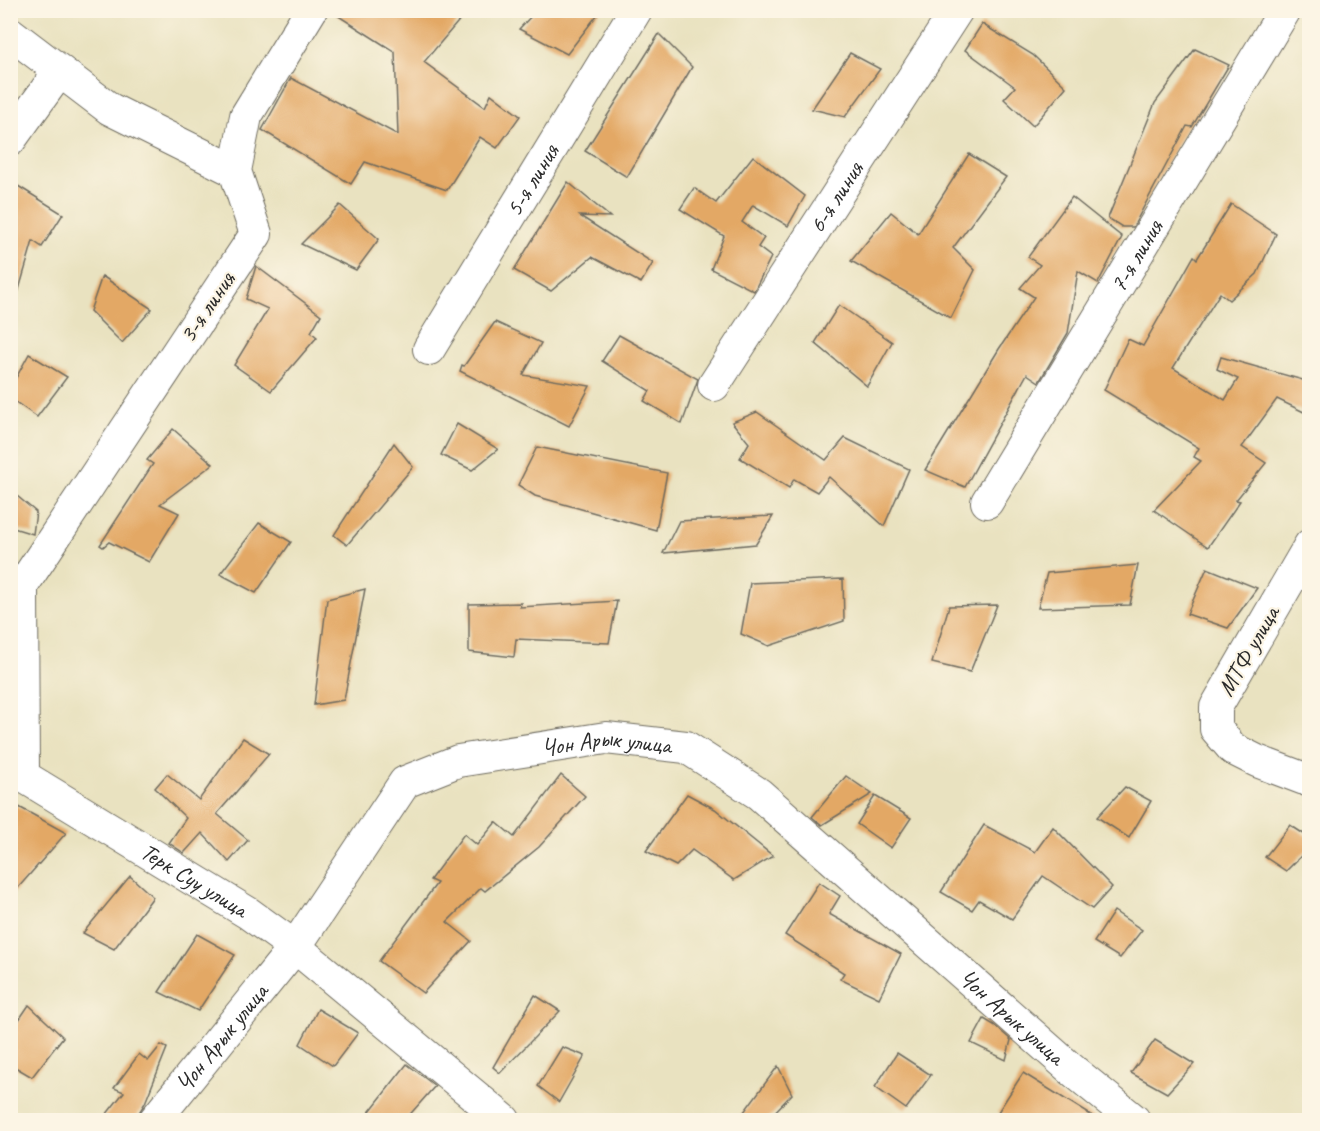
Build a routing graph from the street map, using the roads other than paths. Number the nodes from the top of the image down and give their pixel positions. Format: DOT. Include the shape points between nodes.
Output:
graph roads {
  1 [pos="311,10"];
  2 [pos="636,10"];
  3 [pos="957,10"];
  4 [pos="1286,10"];
  5 [pos="10,33"];
  6 [pos="60,72"];
  7 [pos="10,140"];
  8 [pos="235,171"];
  9 [pos="429,349"];
  10 [pos="714,385"];
  11 [pos="987,502"];
  12 [pos="1310,545"];
  13 [pos="22,586"];
  14 [pos="1310,781"];
  15 [pos="295,947"];
  16 [pos="155,1120"];
  17 [pos="504,1120"];
  18 [pos="1134,1120"];
  1 -- 8 [label="street, 3-я линия" via="246,116"];
  2 -- 9 [label="street, 5-я линия"];
  3 -- 10 [label="street, 6-я линия"];
  4 -- 11 [label="street, 7-я линия"];
  5 -- 6 [label="street"];
  6 -- 7 [label="street"];
  6 -- 8 [label="street" via="110,109"];
  8 -- 13 [label="street, 3-я линия" via="256,234"];
  12 -- 14 [label="street, МТФ улица" via="1216,707 1216,729 1233,749"];
  13 -- 15 [label="street, Терк Суу улица" via="23,776 248,913"];
  15 -- 16 [label="street, Чон Арык улица"];
  15 -- 17 [label="street, Терк Суу улица"];
  15 -- 18 [label="street, Чон Арык улица" via="405,782 458,761 606,738 686,747 759,794"];
}
